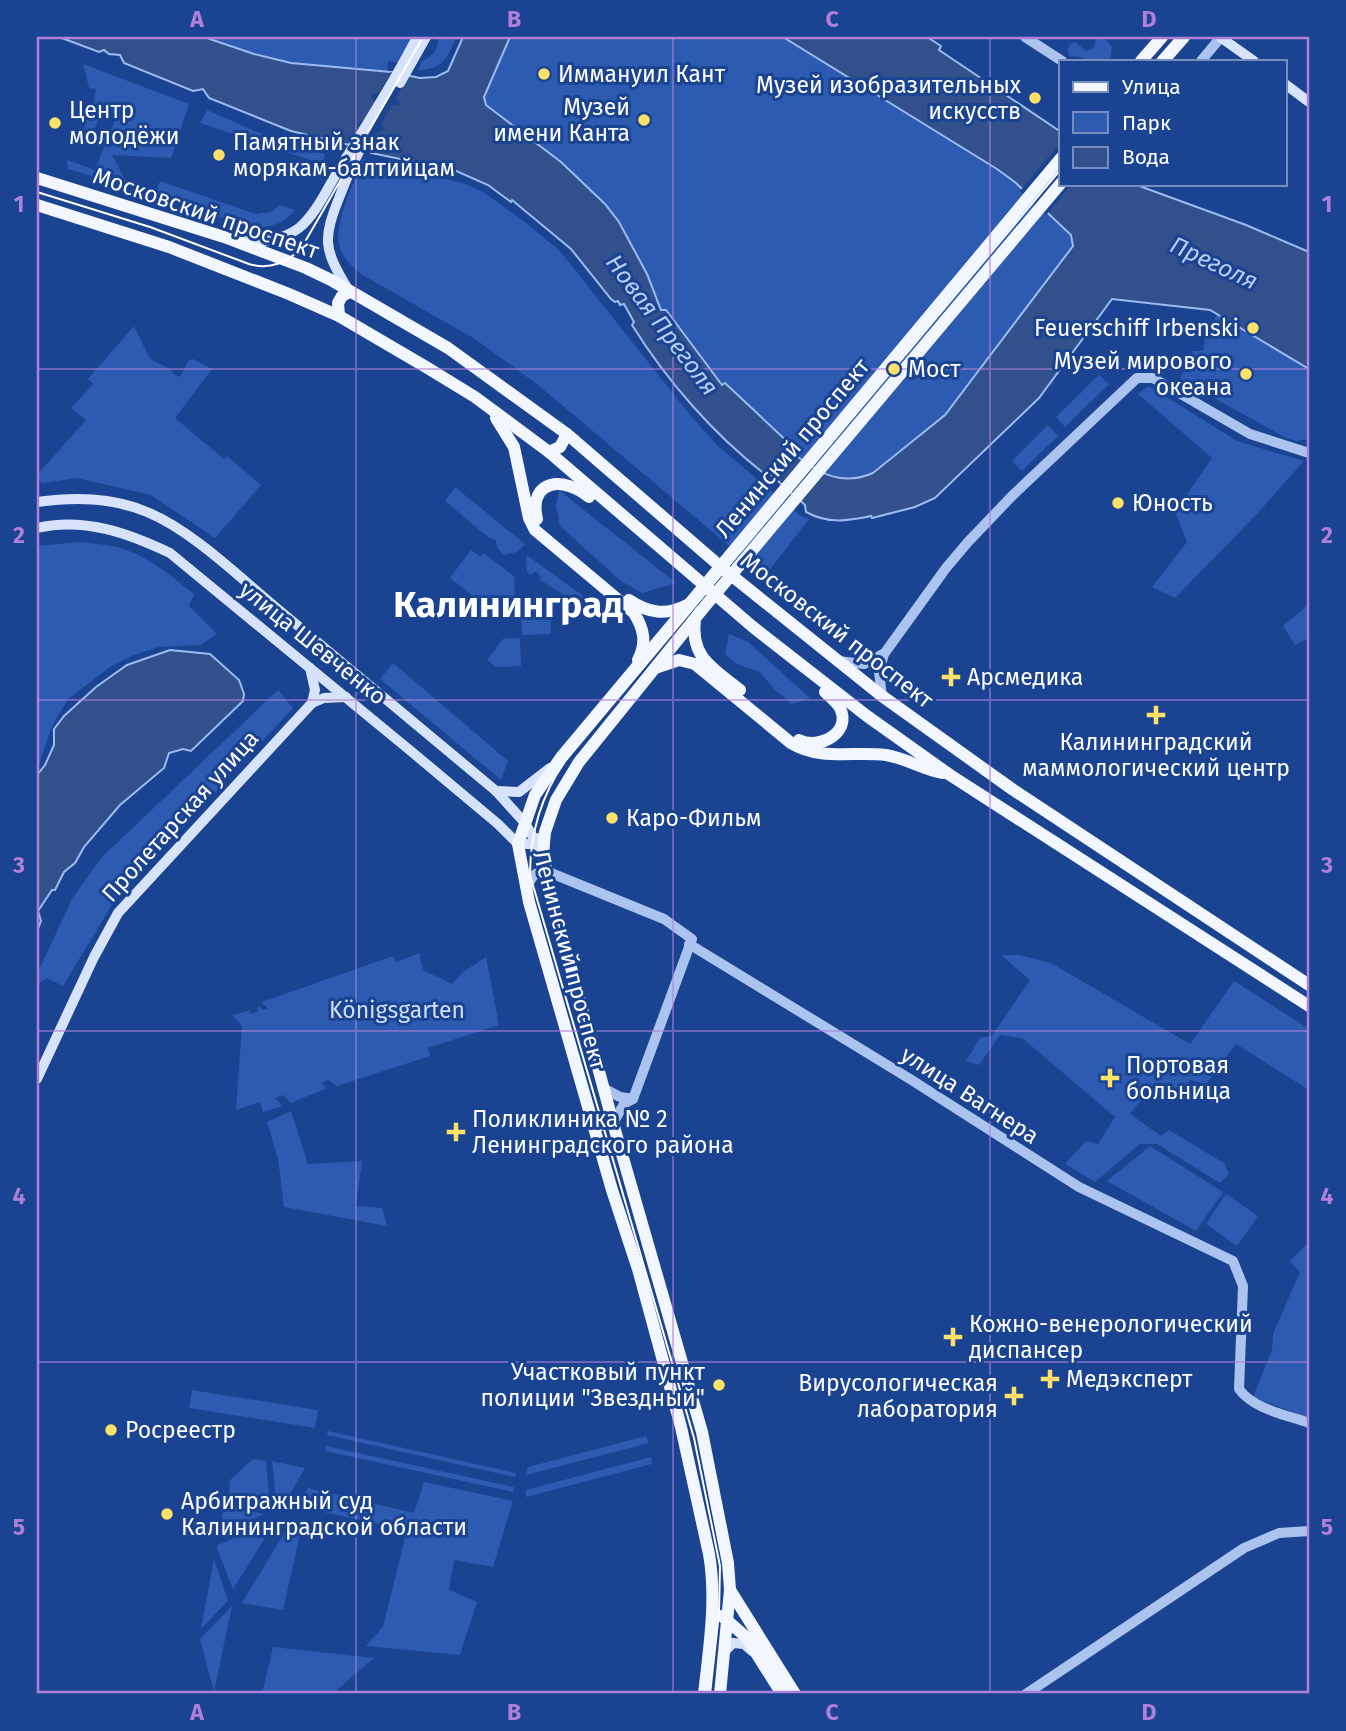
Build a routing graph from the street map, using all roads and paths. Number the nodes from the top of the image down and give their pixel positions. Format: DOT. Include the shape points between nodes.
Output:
graph roads {
  1 [pos="417,37"];
  2 [pos="426,37"];
  3 [pos="1025,37"];
  4 [pos="1162,37"];
  5 [pos="1221,37"];
  6 [pos="1185,38"];
  7 [pos="1060,60"];
  8 [pos="1143,60"];
  9 [pos="1164,60"];
  10 [pos="1202,60"];
  11 [pos="1253,60"];
  12 [pos="401,74"];
  13 [pos="1286,85"];
  14 [pos="1309,102"];
  15 [pos="356,152"];
  16 [pos="1059,160"];
  17 [pos="37,178"];
  18 [pos="1059,185"];
  19 [pos="37,205"];
  20 [pos="224,237"];
  21 [pos="350,292"];
  22 [pos="339,316"];
  23 [pos="488,407"];
  24 [pos="567,434"];
  25 [pos="549,452"];
  26 [pos="1309,453"];
  27 [pos="37,502"];
  28 [pos="615,510"];
  29 [pos="37,528"];
  30 [pos="248,600"];
  31 [pos="695,611"];
  32 [pos="779,648"];
  33 [pos="884,654"];
  34 [pos="838,661"];
  35 [pos="309,666"];
  36 [pos="656,668"];
  37 [pos="631,676"];
  38 [pos="882,696"];
  39 [pos="346,697"];
  40 [pos="312,703"];
  41 [pos="426,734"];
  42 [pos="412,752"];
  43 [pos="562,756"];
  44 [pos="950,775"];
  45 [pos="496,791"];
  46 [pos="525,823"];
  47 [pos="541,836"];
  48 [pos="518,844"];
  49 [pos="546,871"];
  50 [pos="1160,887"];
  51 [pos="527,891"];
  52 [pos="1149,902"];
  53 [pos="691,942"];
  54 [pos="1309,985"];
  55 [pos="1309,1006"];
  56 [pos="37,1079"];
  57 [pos="603,1088"];
  58 [pos="633,1099"];
  59 [pos="613,1123"];
  60 [pos="594,1128"];
  61 [pos="1309,1423"];
  62 [pos="1309,1531"];
  63 [pos="730,1590"];
  64 [pos="712,1606"];
  65 [pos="728,1615"];
  66 [pos="754,1627"];
  67 [pos="724,1652"];
  68 [pos="759,1658"];
  69 [pos="704,1694"];
  70 [pos="720,1694"];
  71 [pos="782,1694"];
  72 [pos="795,1694"];
  73 [pos="1027,1694"];
  1 -- 12 [label="main road"];
  2 -- 12 [label="main road"];
  3 -- 7 [label="street"];
  4 -- 8 [label="main road"];
  5 -- 10 [label="street"];
  5 -- 11 [label="main road"];
  6 -- 9 [label="main road"];
  12 -- 15 [label="main road"];
  13 -- 14 [label="main road"];
  15 -- 20 [label="main road" via="298,228 253,242"];
  15 -- 21 [label="main road" via="328,224 327,239 337,271"];
  16 -- 31 [label="main road, Ленинский проспект, bridge"];
  17 -- 20 [label="main road, Московский проспект"];
  18 -- 31 [label="main road, Ленинский проспект, bridge"];
  19 -- 22 [label="main road, Московский проспект" via="169,247"];
  20 -- 21 [label="main road, Московский проспект" via="306,268"];
  21 -- 22 [label="main road" via="338,303"];
  21 -- 24 [label="main road, Московский проспект" via="448,348"];
  22 -- 23 [label="main road, Московский проспект"];
  23 -- 25 [label="main road, Московский проспект"];
  23 -- 37 [label="main road" via="514,447 535,530 629,608 641,625 642,652"];
  24 -- 25 [label="main road" via="560,447"];
  24 -- 34 [label="main road, Московский проспект"];
  25 -- 28 [label="main road, Московский проспект"];
  26 -- 33 [label="street" via="1250,435 1153,378 1137,378 968,542"];
  27 -- 30 [label="main road, улица Шевченко" via="88,499 146,512 181,531"];
  28 -- 31 [label="main road" via="603,508 570,484 560,483 545,488 535,508 548,535 639,607"];
  28 -- 32 [label="main road, Московский проспект"];
  29 -- 30 [label="main road, улица Шевченко" via="86,525 136,537"];
  30 -- 35 [label="main road, улица Шевченко"];
  30 -- 41 [label="main road, улица Шевченко"];
  31 -- 32 [label="main road" via="700,656 796,738 806,743 824,742 837,733 841,709"];
  31 -- 36 [label="main road, Ленинский проспект"];
  31 -- 37 [label="main road, Ленинский проспект"];
  32 -- 44 [label="main road, Московский проспект"];
  33 -- 34 [label="street" via="864,664"];
  33 -- 38 [label="street" via="879,672"];
  34 -- 38 [label="main road, Московский проспект"];
  35 -- 39 [label="main road, улица Шевченко"];
  35 -- 40 [label="main road" via="315,690"];
  36 -- 44 [label="main road" via="679,660 695,664 802,750 889,755"];
  36 -- 47 [label="main road, Ленинский проспект" via="579,762"];
  37 -- 43 [label="main road, Ленинский проспект"];
  38 -- 50 [label="main road, Московский проспект"];
  39 -- 40 [label="main road"];
  39 -- 42 [label="main road, улица Шевченко"];
  40 -- 56 [label="main road, Пролетарская улица" via="118,913"];
  41 -- 42 [label="main road"];
  41 -- 45 [label="main road, улица Шевченко"];
  42 -- 48 [label="main road, улица Шевченко"];
  43 -- 45 [label="main road" via="519,792"];
  43 -- 46 [label="main road, Ленинский проспект" via="536,795"];
  44 -- 52 [label="main road, Московский проспект"];
  45 -- 46 [label="main road, улица Шевченко"];
  46 -- 47 [label="main road, улица Шевченко"];
  46 -- 48 [label="main road, Ленинский проспект"];
  47 -- 48 [label="main road" via="526,845"];
  47 -- 49 [label="main road, Ленинский проспект"];
  48 -- 51 [label="main road, Ленинский проспект"];
  49 -- 51 [label="street" via="533,876"];
  49 -- 53 [label="street, улица Вагнера" via="664,919"];
  49 -- 57 [label="main road, Ленинский проспект"];
  50 -- 52 [label="main road"];
  50 -- 54 [label="main road, Московский проспект"];
  51 -- 60 [label="main road, Ленинский проспект"];
  52 -- 55 [label="main road, Московский проспект"];
  53 -- 58 [label="street"];
  53 -- 61 [label="street, улица Вагнера" via="1079,1187 1237,1265 1243,1286 1239,1389 1254,1402"];
  57 -- 58 [label="street"];
  57 -- 59 [label="main road, Ленинский проспект"];
  58 -- 59 [label="street" via="624,1104"];
  59 -- 60 [label="street"];
  59 -- 63 [label="main road, Ленинский проспект" via="702,1432"];
  60 -- 64 [label="main road, Ленинский проспект" via="684,1437 709,1554"];
  62 -- 73 [label="street" via="1279,1533 1253,1544"];
  63 -- 65 [label="main road, Ленинский проспект"];
  63 -- 66 [label="main road"];
  64 -- 65 [label="main road"];
  64 -- 69 [label="main road, Ленинский проспект"];
  65 -- 66 [label="main road" via="742,1616"];
  65 -- 67 [label="main road, Ленинский проспект"];
  65 -- 68 [label="main road"];
  66 -- 72 [label="main road"];
  67 -- 68 [label="main road" via="738,1642"];
  67 -- 70 [label="main road, Ленинский проспект"];
  68 -- 71 [label="main road"];
}
